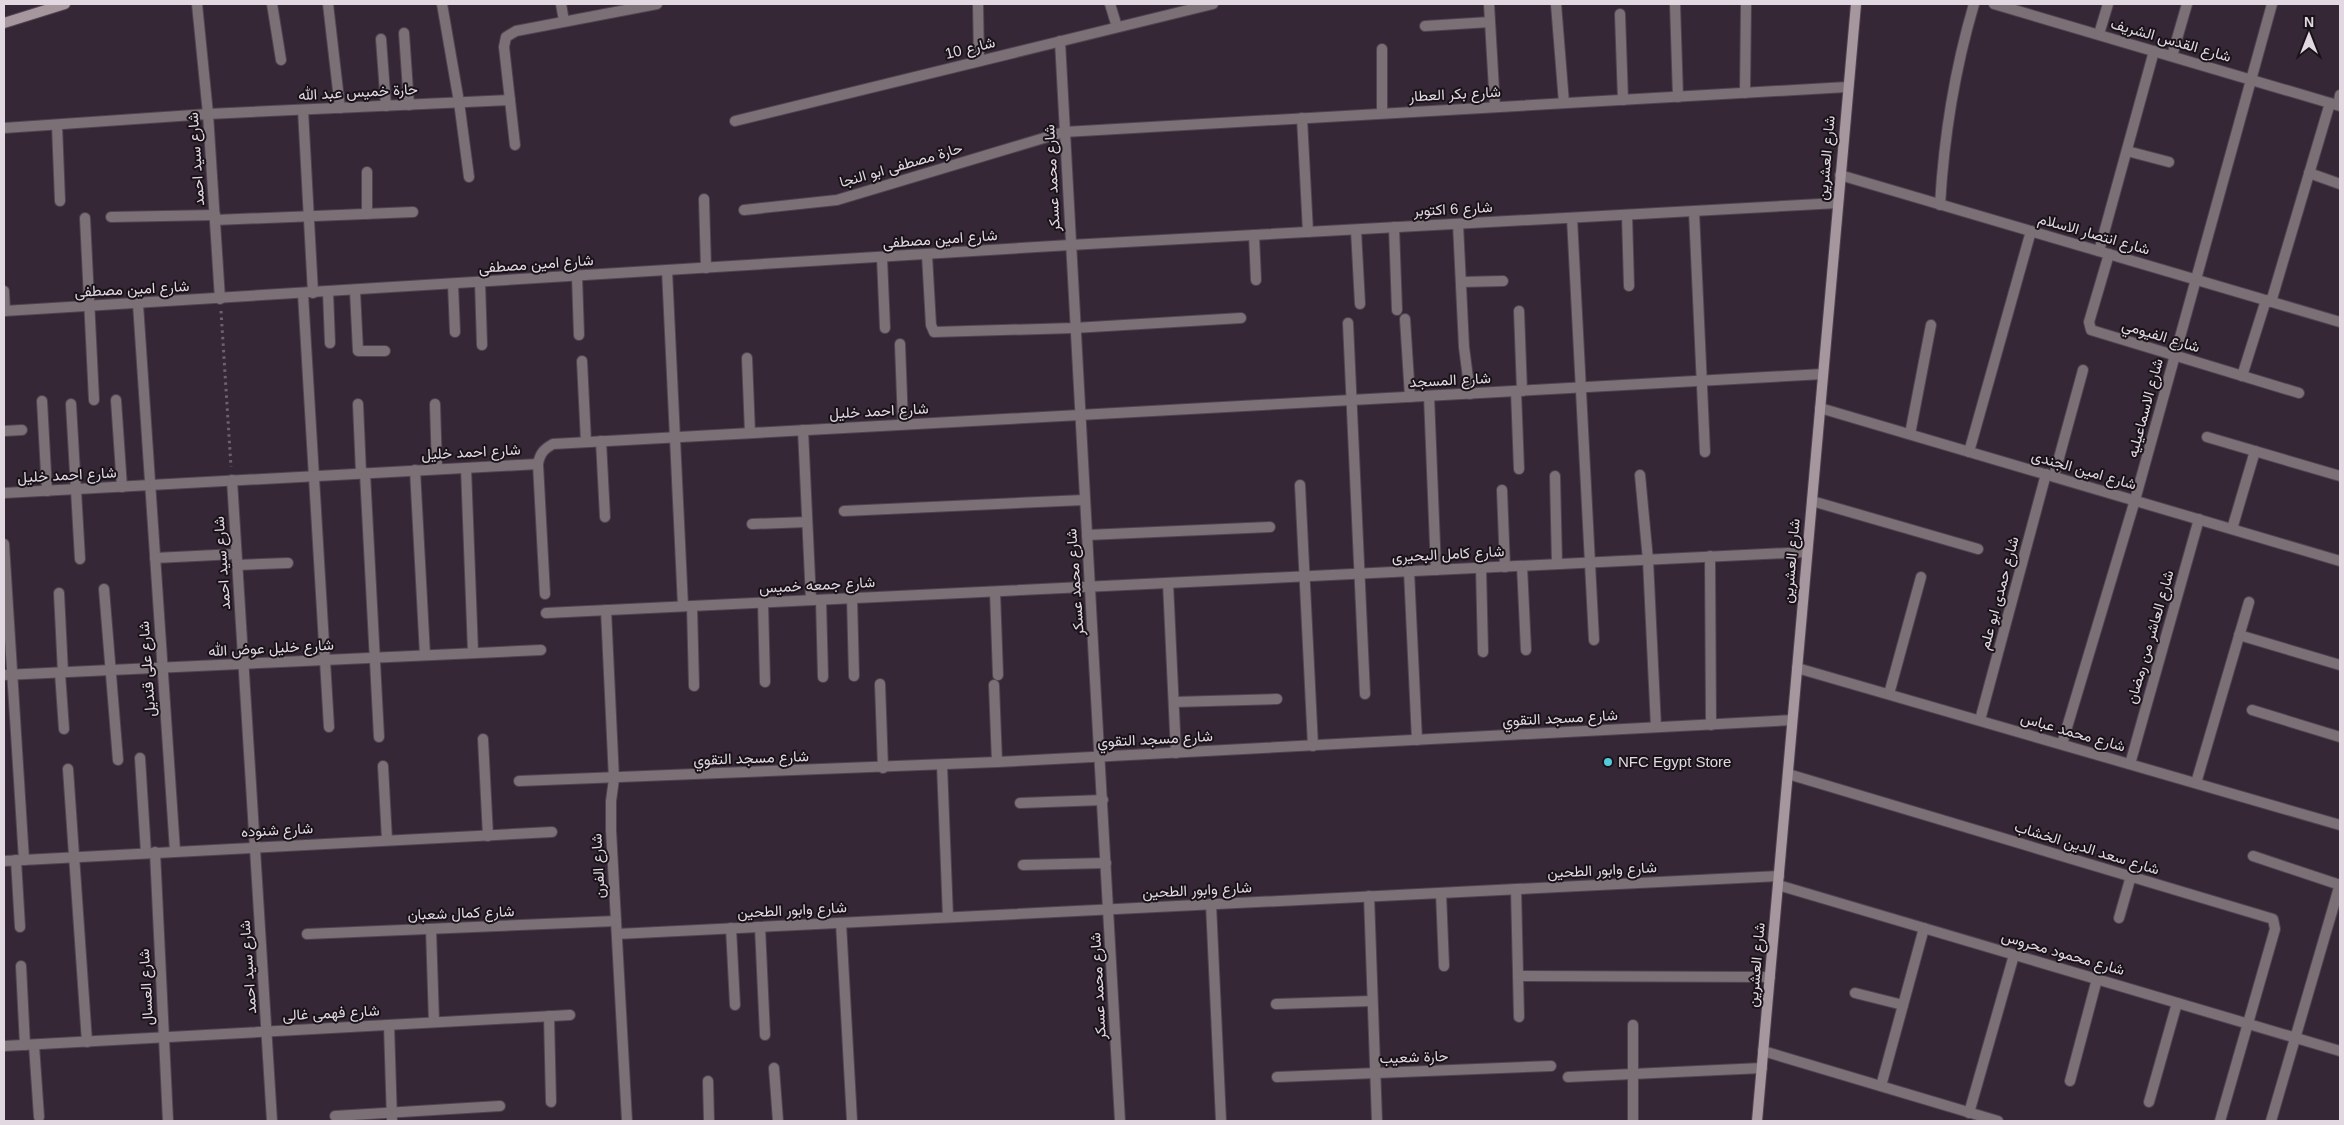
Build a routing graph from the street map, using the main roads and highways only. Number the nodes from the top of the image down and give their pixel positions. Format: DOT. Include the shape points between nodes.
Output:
graph roads {
  1 [pos="65,4"];
  2 [pos="1856,4"];
  3 [pos="4,23"];
  4 [pos="1757,1121"];
  1 -- 3 [label="main road"];
  2 -- 4 [label="main road, شارع العشرين"];
}
